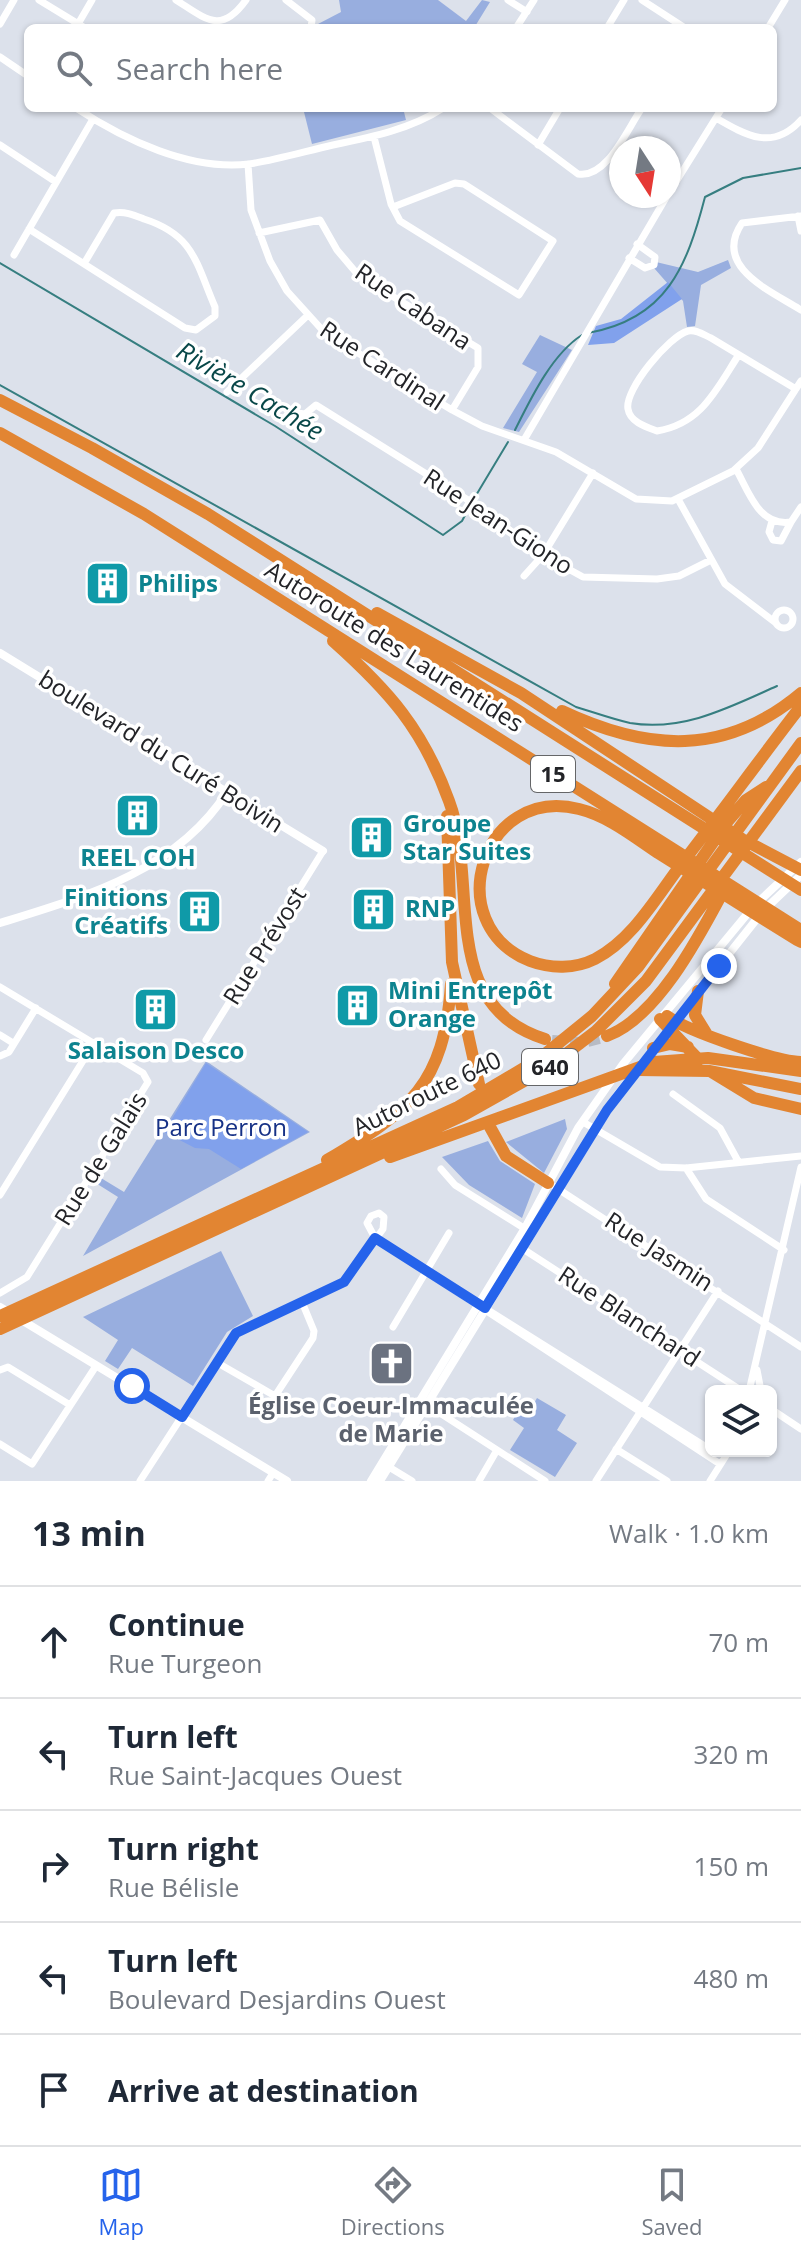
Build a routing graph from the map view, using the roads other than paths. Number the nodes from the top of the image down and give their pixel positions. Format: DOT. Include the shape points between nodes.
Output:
graph roads {
  1 [pos="14,0"];
  2 [pos="39,0"];
  3 [pos="92,0"];
  4 [pos="176,0"];
  5 [pos="246,0"];
  6 [pos="286,0"];
  7 [pos="508,0"];
  8 [pos="534,0"];
  9 [pos="624,0"];
  10 [pos="642,0"];
  11 [pos="785,0"];
  12 [pos="527,12"];
  13 [pos="0,24"];
  14 [pos="78,24"];
  15 [pos="82,24"];
  16 [pos="312,24"];
  17 [pos="519,24"];
  18 [pos="609,24"];
  19 [pos="679,24"];
  20 [pos="770,24"];
  21 [pos="0,57"];
  22 [pos="24,73"];
  23 [pos="82,112"];
  24 [pos="437,112"];
  25 [pos="495,112"];
  26 [pos="558,112"];
  27 [pos="639,112"];
  28 [pos="720,112"];
  29 [pos="716,118"];
  30 [pos="93,119"];
  31 [pos="801,120"];
  32 [pos="374,137"];
  33 [pos="0,145"];
  34 [pos="538,145"];
  35 [pos="248,164"];
  36 [pos="681,173"];
  37 [pos="56,182"];
  38 [pos="393,207"];
  39 [pos="659,208"];
  40 [pos="799,216"];
  41 [pos="29,229"];
  42 [pos="801,231"];
  43 [pos="259,233"];
  44 [pos="637,244"];
  45 [pos="14,255"];
  46 [pos="629,258"];
  47 [pos="85,262"];
  48 [pos="801,310"];
  49 [pos="307,316"];
  50 [pos="738,356"];
  51 [pos="801,381"];
  52 [pos="796,389"];
  53 [pos="227,392"];
  54 [pos="0,400"];
  55 [pos="452,410"];
  56 [pos="305,414"];
  57 [pos="0,433"];
  58 [pos="524,440"];
  59 [pos="736,469"];
  60 [pos="593,473"];
  61 [pos="678,499"];
  62 [pos="801,507"];
  63 [pos="772,521"];
  64 [pos="791,522"];
  65 [pos="543,555"];
  66 [pos="709,561"];
  67 [pos="524,576"];
  68 [pos="327,589"];
  69 [pos="305,616"];
  70 [pos="776,623"];
  71 [pos="0,653"];
  72 [pos="521,693"];
  73 [pos="801,693"];
  74 [pos="801,706"];
  75 [pos="801,743"];
  76 [pos="801,774"];
  77 [pos="443,785"];
  78 [pos="227,792"];
  79 [pos="323,851"];
  80 [pos="755,861"];
  81 [pos="801,862"];
  82 [pos="801,874"];
  83 [pos="801,890"];
  84 [pos="716,896"];
  85 [pos="0,923"];
  86 [pos="800,939"];
  87 [pos="452,962"];
  88 [pos="0,987"];
  89 [pos="698,991"];
  90 [pos="36,1008"];
  91 [pos="592,1016"];
  92 [pos="667,1020"];
  93 [pos="706,1033"];
  94 [pos="0,1035"];
  95 [pos="607,1036"];
  96 [pos="545,1039"];
  97 [pos="206,1040"];
  98 [pos="13,1043"];
  99 [pos="94,1043"];
  100 [pos="653,1048"];
  101 [pos="686,1053"];
  102 [pos="0,1056"];
  103 [pos="801,1062"];
  104 [pos="658,1065"];
  105 [pos="801,1071"];
  106 [pos="479,1084"];
  107 [pos="801,1089"];
  108 [pos="673,1094"];
  109 [pos="801,1109"];
  110 [pos="583,1122"];
  111 [pos="490,1127"];
  112 [pos="594,1129"];
  113 [pos="801,1156"];
  114 [pos="738,1161"];
  115 [pos="801,1167"];
  116 [pos="686,1168"];
  117 [pos="441,1169"];
  118 [pos="336,1174"];
  119 [pos="553,1185"];
  120 [pos="283,1186"];
  121 [pos="0,1195"];
  122 [pos="528,1230"];
  123 [pos="449,1233"];
  124 [pos="518,1246"];
  125 [pos="784,1250"];
  126 [pos="426,1272"];
  127 [pos="718,1291"];
  128 [pos="0,1293"];
  129 [pos="302,1302"];
  130 [pos="0,1307"];
  131 [pos="482,1308"];
  132 [pos="13,1318"];
  133 [pos="767,1324"];
  134 [pos="393,1327"];
  135 [pos="801,1347"];
  136 [pos="680,1350"];
  137 [pos="216,1362"];
  138 [pos="96,1366"];
  139 [pos="757,1368"];
  140 [pos="0,1370"];
  141 [pos="733,1385"];
  142 [pos="751,1385"];
  143 [pos="760,1385"];
  144 [pos="424,1402"];
  145 [pos="70,1405"];
  146 [pos="641,1410"];
  147 [pos="777,1413"];
  148 [pos="182,1417"];
  149 [pos="801,1429"];
  150 [pos="0,1444"];
  151 [pos="705,1447"];
  152 [pos="616,1449"];
  153 [pos="497,1450"];
  154 [pos="724,1458"];
  155 [pos="386,1465"];
  156 [pos="270,1477"];
  157 [pos="140,1481"];
  158 [pos="287,1481"];
  159 [pos="371,1481"];
  160 [pos="380,1481"];
  161 [pos="412,1481"];
  162 [pos="479,1481"];
  163 [pos="545,1481"];
  164 [pos="596,1481"];
  165 [pos="667,1481"];
  166 [pos="710,1481"];
  1 -- 13 [label="street"];
  2 -- 14 [label="street"];
  3 -- 15 [label="street"];
  4 -- 5 [label="street" via="208,20 221,21 235,15"];
  6 -- 16 [label="street" via="308,14"];
  7 -- 12 [label="street"];
  8 -- 12 [label="street"];
  9 -- 18 [label="street"];
  10 -- 19 [label="street"];
  11 -- 20 [label="street"];
  12 -- 17 [label="street"];
  21 -- 22 [label="street"];
  23 -- 30 [label="street"];
  24 -- 32 [label="street"];
  25 -- 34 [label="street"];
  26 -- 34 [label="street"];
  27 -- 34 [label="street" via="600,170 588,176"];
  28 -- 29 [label="street"];
  29 -- 31 [label="street" via="759,139 783,136"];
  29 -- 36 [label="street"];
  30 -- 35 [label="street" via="173,155"];
  30 -- 37 [label="street"];
  32 -- 35 [label="street"];
  32 -- 38 [label="street"];
  33 -- 37 [label="street"];
  35 -- 43 [label="street, Rue Cardinal" via="251,210"];
  37 -- 41 [label="street"];
  38 -- 38 [label="street" via="413,231 519,295 553,241 464,184"];
  39 -- 44 [label="street"];
  40 -- 42 [label="street"];
  40 -- 48 [label="street" via="742,223 733,252 740,268"];
  41 -- 45 [label="street"];
  41 -- 47 [label="street"];
  43 -- 49 [label="street, Rue Cardinal" via="287,291"];
  43 -- 55 [label="street, Rue Cabana" via="320,220 359,276 478,348 478,367"];
  44 -- 46 [label="street"];
  44 -- 46 [label="street" via="655,257 654,265 648,269"];
  46 -- 58 [label="street"];
  47 -- 47 [label="street" via="185,328 196,330 215,316 189,245 168,227 123,211 114,213"];
  49 -- 53 [label="street"];
  49 -- 55 [label="street, Rue Cardinal" via="344,345"];
  50 -- 50 [label="street" via="697,331 688,331 654,358 629,398 632,418 657,431 686,422 701,412"];
  50 -- 52 [label="street"];
  51 -- 52 [label="street"];
  52 -- 59 [label="street" via="758,448"];
  54 -- 68 [label="highway, Autoroute des Laurentides / 15" via="167,489"];
  55 -- 58 [label="street, Rue Cardinal"];
  56 -- 65 [label="street, Rue Jean-Giono" via="316,405 476,505"];
  57 -- 69 [label="highway, Autoroute des Laurentides / 15" via="109,493"];
  58 -- 60 [label="street, Rue Cardinal"];
  59 -- 61 [label="street"];
  59 -- 63 [label="street" via="754,503"];
  60 -- 61 [label="street, Rue Cardinal" via="636,499"];
  60 -- 65 [label="street"];
  61 -- 66 [label="street"];
  62 -- 64 [label="street"];
  63 -- 64 [label="street"];
  63 -- 64 [label="street" via="769,532 781,541"];
  65 -- 66 [label="street, Rue Jean-Giono" via="583,577 657,579 679,576"];
  65 -- 67 [label="street"];
  66 -- 70 [label="street" via="735,593"];
  68 -- 72 [label="highway" via="405,626"];
  68 -- 80 [label="highway, Autoroute des Laurentides / 15"];
  69 -- 77 [label="highway" via="397,702"];
  69 -- 86 [label="highway, Autoroute des Laurentides / 15"];
  71 -- 78 [label="street, boulevard du Curé Boivin"];
  72 -- 73 [label="highway" via="609,731 671,742 709,739 745,728"];
  72 -- 82 [label="highway"];
  74 -- 86 [label="highway" via="719,815 675,872 615,945 594,959 570,966 537,963 509,948 492,929 479,893 483,861 504,827 532,811 569,807 606,820"];
  75 -- 91 [label="highway, Autoroute 640 / 640" via="638,967"];
  76 -- 84 [label="highway"];
  76 -- 91 [label="highway" via="764,788 741,805"];
  77 -- 87 [label="highway"];
  77 -- 96 [label="highway" via="456,825 469,946 479,982 507,1020"];
  78 -- 79 [label="street, boulevard du Curé Boivin"];
  78 -- 85 [label="street" via="195,830 142,870 95,892"];
  79 -- 97 [label="street, Rue Prévost"];
  80 -- 82 [label="highway"];
  80 -- 83 [label="highway, Autoroute des Laurentides / 15"];
  81 -- 92 [label="street" via="743,918"];
  82 -- 89 [label="street"];
  84 -- 95 [label="highway" via="649,1009"];
  84 -- 118 [label="highway, Autoroute 640 / 640" via="637,990 570,1052 492,1102"];
  87 -- 106 [label="highway"];
  87 -- 120 [label="highway" via="446,1031 418,1092 382,1127"];
  88 -- 90 [label="street, Rue de Galais"];
  89 -- 92 [label="street"];
  89 -- 93 [label="highway" via="695,1015"];
  90 -- 98 [label="street"];
  90 -- 99 [label="street, Rue de Galais"];
  91 -- 120 [label="highway, Autoroute 640 / 640" via="487,1092"];
  92 -- 93 [label="highway"];
  92 -- 100 [label="street"];
  92 -- 101 [label="highway"];
  92 -- 110 [label="street" via="623,1064"];
  93 -- 103 [label="highway"];
  94 -- 98 [label="street"];
  98 -- 102 [label="street"];
  99 -- 121 [label="street"];
  99 -- 128 [label="street, Rue de Galais" via="143,1073 145,1091 27,1277"];
  100 -- 101 [label="highway" via="668,1044"];
  100 -- 112 [label="street"];
  101 -- 104 [label="highway"];
  101 -- 105 [label="highway"];
  101 -- 109 [label="highway" via="735,1089 769,1104"];
  104 -- 107 [label="highway"];
  104 -- 118 [label="highway" via="622,1070"];
  108 -- 114 [label="street" via="720,1128"];
  110 -- 112 [label="street"];
  110 -- 119 [label="street"];
  111 -- 119 [label="highway" via="506,1156"];
  112 -- 116 [label="street" via="660,1167"];
  112 -- 119 [label="street"];
  113 -- 114 [label="street"];
  114 -- 116 [label="street"];
  115 -- 125 [label="street"];
  116 -- 125 [label="street" via="706,1199"];
  117 -- 122 [label="street" via="461,1189"];
  118 -- 132 [label="highway, Autoroute 640 / 640"];
  119 -- 122 [label="street"];
  119 -- 127 [label="street, Rue Jasmin"];
  120 -- 132 [label="highway, Autoroute 640 / 640"];
  122 -- 124 [label="street"];
  123 -- 126 [label="street"];
  124 -- 131 [label="street"];
  124 -- 136 [label="street, Rue Blanchard"];
  125 -- 133 [label="street"];
  126 -- 129 [label="street" via="375,1238 344,1282"];
  126 -- 131 [label="street"];
  126 -- 134 [label="street"];
  127 -- 133 [label="street, Rue Jasmin"];
  127 -- 136 [label="street"];
  129 -- 137 [label="street" via="240,1330"];
  129 -- 137 [label="street" via="313,1338 275,1396"];
  130 -- 132 [label="street"];
  131 -- 144 [label="street"];
  131 -- 146 [label="street"];
  132 -- 138 [label="street"];
  133 -- 135 [label="street, Rue Jasmin"];
  133 -- 139 [label="street"];
  136 -- 141 [label="street, Rue Blanchard"];
  136 -- 146 [label="street"];
  137 -- 148 [label="street"];
  138 -- 145 [label="street"];
  138 -- 148 [label="street"];
  139 -- 142 [label="street"];
  139 -- 143 [label="street"];
  140 -- 145 [label="street" via="8,1367"];
  144 -- 153 [label="street"];
  144 -- 155 [label="street"];
  145 -- 150 [label="street" via="32,1464"];
  146 -- 151 [label="street"];
  146 -- 152 [label="street"];
  146 -- 154 [label="street"];
  147 -- 149 [label="street"];
  148 -- 156 [label="street"];
  148 -- 157 [label="street"];
  152 -- 164 [label="street"];
  152 -- 165 [label="street"];
  153 -- 162 [label="street"];
  153 -- 163 [label="street"];
  154 -- 166 [label="street"];
  155 -- 159 [label="street"];
  155 -- 160 [label="street"];
  155 -- 161 [label="street"];
  156 -- 158 [label="street"];
}
